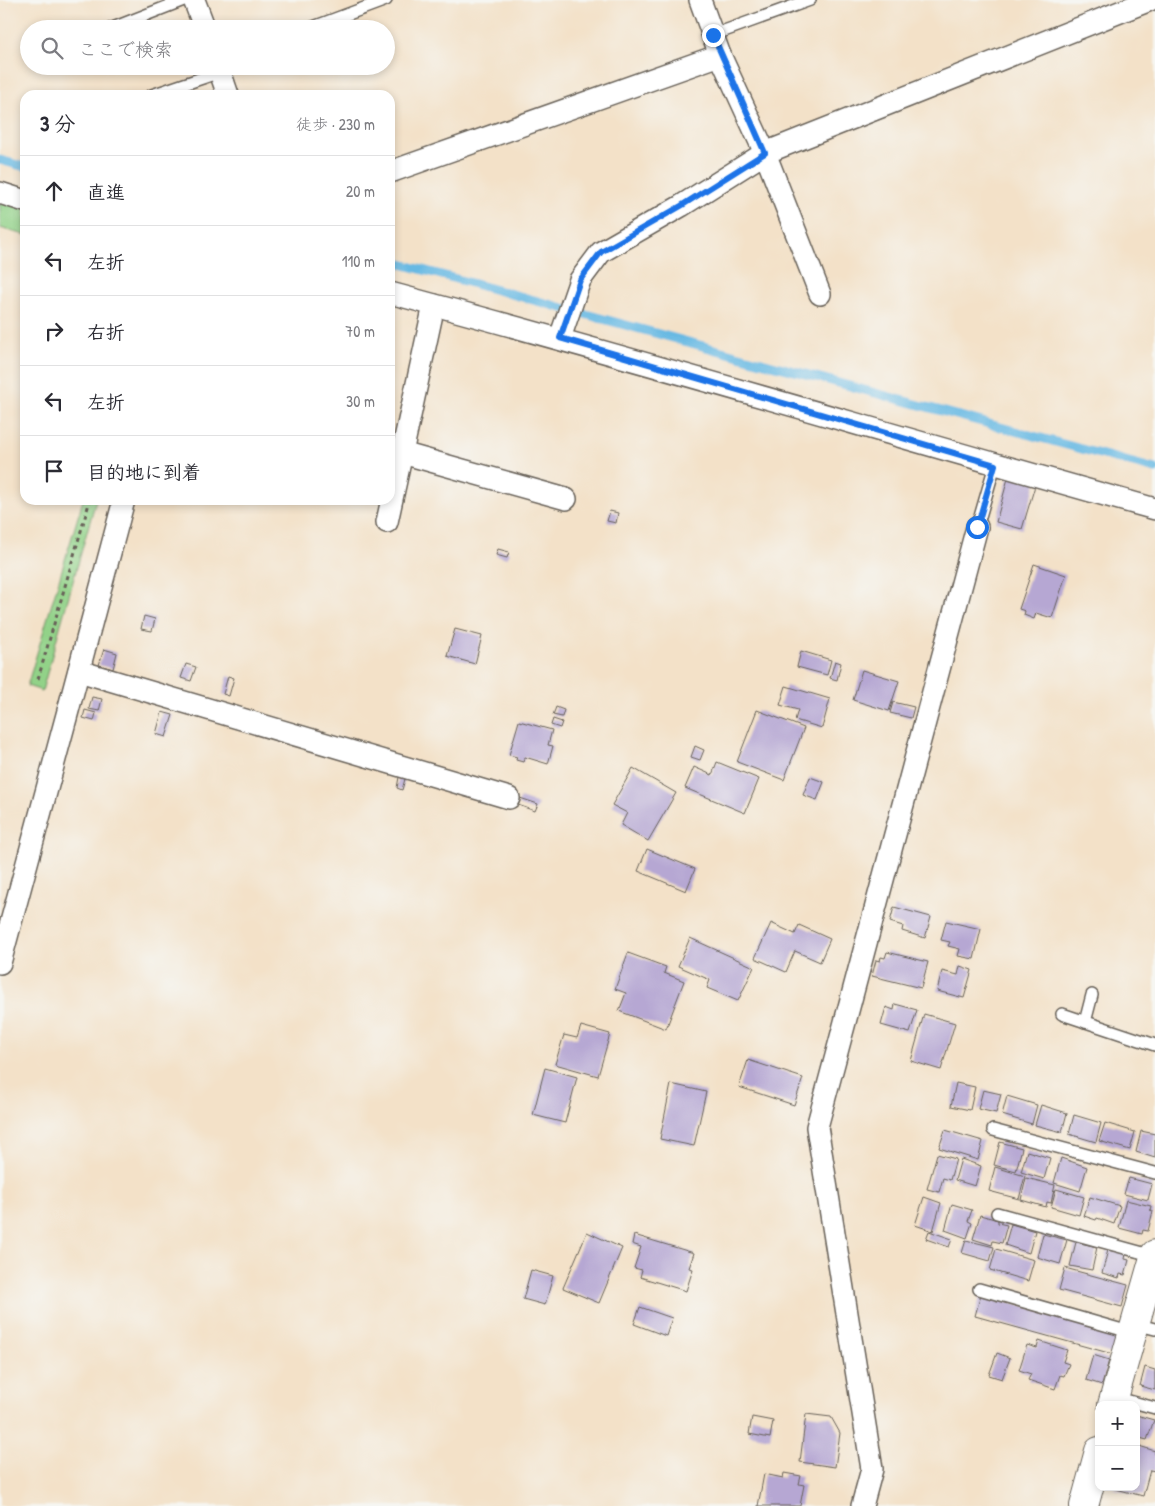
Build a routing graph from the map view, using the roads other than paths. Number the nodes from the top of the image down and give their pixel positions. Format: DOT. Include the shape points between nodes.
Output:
graph roads {
  1 [pos="184,0"];
  2 [pos="194,0"];
  3 [pos="386,0"];
  4 [pos="700,0"];
  5 [pos="810,0"];
  6 [pos="1150,0"];
  7 [pos="133,20"];
  8 [pos="201,20"];
  9 [pos="332,20"];
  10 [pos="716,45"];
  11 [pos="204,75"];
  12 [pos="221,75"];
  13 [pos="165,90"];
  14 [pos="226,90"];
  15 [pos="765,153"];
  16 [pos="395,170"];
  17 [pos="0,193"];
  18 [pos="20,199"];
  19 [pos="395,294"];
  20 [pos="820,294"];
  21 [pos="434,305"];
  22 [pos="560,338"];
  23 [pos="402,453"];
  24 [pos="995,465"];
  25 [pos="395,485"];
  26 [pos="566,498"];
  27 [pos="123,505"];
  28 [pos="391,505"];
  29 [pos="1155,509"];
  30 [pos="387,522"];
  31 [pos="977,527"];
  32 [pos="80,671"];
  33 [pos="509,798"];
  34 [pos="0,963"];
  35 [pos="1092,995"];
  36 [pos="1062,1014"];
  37 [pos="1085,1022"];
  38 [pos="1155,1045"];
  39 [pos="993,1130"];
  40 [pos="1155,1173"];
  41 [pos="996,1213"];
  42 [pos="1154,1260"];
  43 [pos="978,1289"];
  44 [pos="1141,1329"];
  45 [pos="1113,1401"];
  46 [pos="1140,1406"];
  47 [pos="1155,1408"];
  48 [pos="1095,1466"];
  49 [pos="862,1506"];
  50 [pos="1084,1506"];
  1 -- 7 [label="lane"];
  2 -- 8 [label="street"];
  3 -- 9 [label="lane"];
  4 -- 10 [label="street"];
  5 -- 10 [label="lane"];
  6 -- 15 [label="street"];
  10 -- 15 [label="street"];
  10 -- 16 [label="street"];
  11 -- 13 [label="lane"];
  12 -- 14 [label="street"];
  15 -- 20 [label="street"];
  15 -- 22 [label="street" via="601,252 580,280"];
  17 -- 18 [label="street"];
  19 -- 21 [label="street"];
  21 -- 22 [label="street"];
  21 -- 23 [label="street"];
  22 -- 24 [label="street"];
  23 -- 25 [label="street"];
  23 -- 26 [label="street"];
  24 -- 29 [label="street"];
  24 -- 31 [label="lane"];
  27 -- 32 [label="street"];
  28 -- 30 [label="street"];
  31 -- 49 [label="street" via="817,1127 872,1469"];
  32 -- 33 [label="street"];
  32 -- 34 [label="street"];
  35 -- 37 [label="lane"];
  36 -- 37 [label="lane"];
  37 -- 38 [label="lane"];
  39 -- 40 [label="lane"];
  41 -- 42 [label="lane"];
  42 -- 44 [label="street"];
  43 -- 44 [label="lane"];
  44 -- 45 [label="street"];
  46 -- 47 [label="lane"];
  48 -- 50 [label="street"];
}
